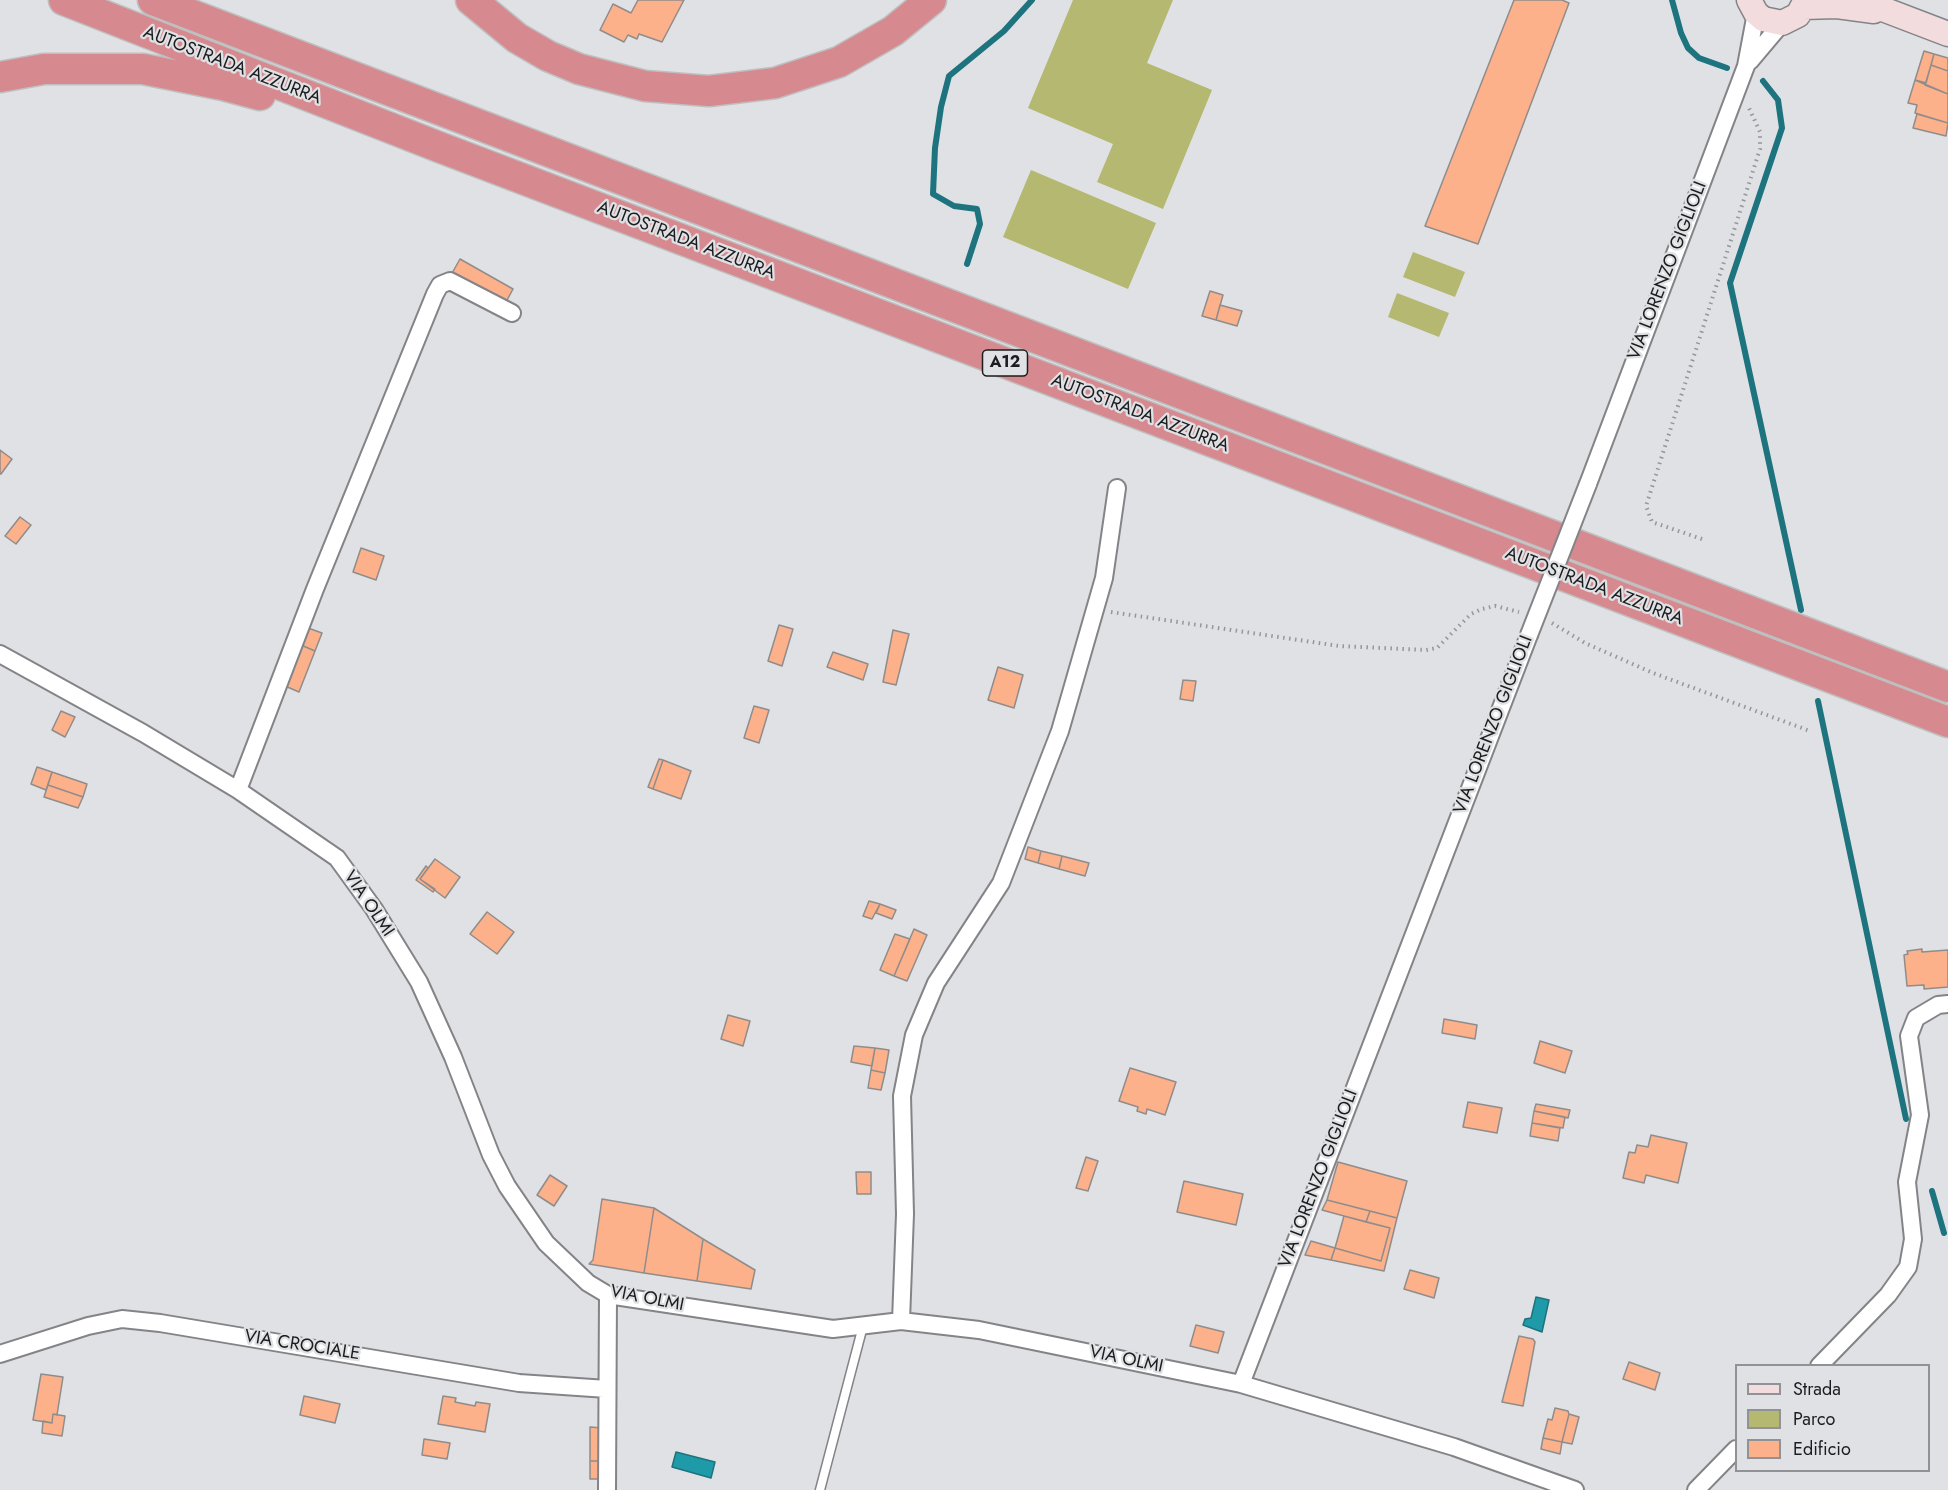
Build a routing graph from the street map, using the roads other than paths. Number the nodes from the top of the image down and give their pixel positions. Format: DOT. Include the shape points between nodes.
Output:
graph roads {
  1 [pos="64,0"];
  2 [pos="153,0"];
  3 [pos="471,0"];
  4 [pos="931,0"];
  5 [pos="1859,0"];
  6 [pos="1804,4"];
  7 [pos="1753,7"];
  8 [pos="1888,13"];
  9 [pos="1782,23"];
  10 [pos="1948,34"];
  11 [pos="1746,66"];
  12 [pos="0,77"];
  13 [pos="439,147"];
  14 [pos="512,313"];
  15 [pos="1117,488"];
  16 [pos="0,654"];
  17 [pos="1948,687"];
  18 [pos="1948,722"];
  19 [pos="238,790"];
  20 [pos="1948,1004"];
  21 [pos="608,1295"];
  22 [pos="901,1321"];
  23 [pos="862,1326"];
  24 [pos="0,1354"];
  25 [pos="1819,1364"];
  26 [pos="1241,1384"];
  27 [pos="607,1389"];
  28 [pos="1735,1451"];
  29 [pos="607,1490"];
  30 [pos="820,1490"];
  31 [pos="1575,1490"];
  32 [pos="1696,1490"];
  1 -- 13 [label="highway, AUTOSTRADA AZZURRA / A12"];
  2 -- 17 [label="highway, AUTOSTRADA AZZURRA / A12"];
  3 -- 4 [label="highway" via="517,38 579,69 645,86 709,91 775,84 839,62 893,31"];
  5 -- 8 [label="main road"];
  6 -- 8 [label="main road"];
  6 -- 9 [label="main road" via="1791,20"];
  7 -- 9 [label="main road" via="1763,19"];
  7 -- 11 [label="street, VIA LORENZO GIGLIOLI"];
  8 -- 10 [label="main road"];
  9 -- 11 [label="street, VIA LORENZO GIGLIOLI"];
  11 -- 26 [label="street, VIA LORENZO GIGLIOLI, bridge"];
  12 -- 13 [label="highway" via="44,69 143,69 223,84"];
  13 -- 18 [label="highway, AUTOSTRADA AZZURRA / A12"];
  14 -- 19 [label="street" via="450,281 440,285 315,589"];
  15 -- 22 [label="street" via="1104,578 1060,731 1001,883 936,983 914,1035 902,1096 905,1214"];
  16 -- 19 [label="street, VIA OLMI"];
  19 -- 21 [label="street, VIA OLMI" via="336,858 368,901 418,982 507,1186 546,1243 588,1283"];
  20 -- 25 [label="street" via="1938,1005 1916,1018 1909,1036 1920,1114 1907,1182 1913,1239 1908,1267 1888,1295"];
  21 -- 23 [label="street, VIA OLMI" via="833,1329"];
  21 -- 27 [label="street"];
  22 -- 23 [label="street, VIA OLMI"];
  22 -- 26 [label="street, VIA OLMI" via="979,1330"];
  23 -- 30 [label="lane"];
  24 -- 27 [label="street, VIA CROCIALE" via="122,1319 519,1383"];
  26 -- 31 [label="street, VIA OLMI" via="1454,1447"];
  27 -- 29 [label="street"];
  28 -- 32 [label="street"];
}
